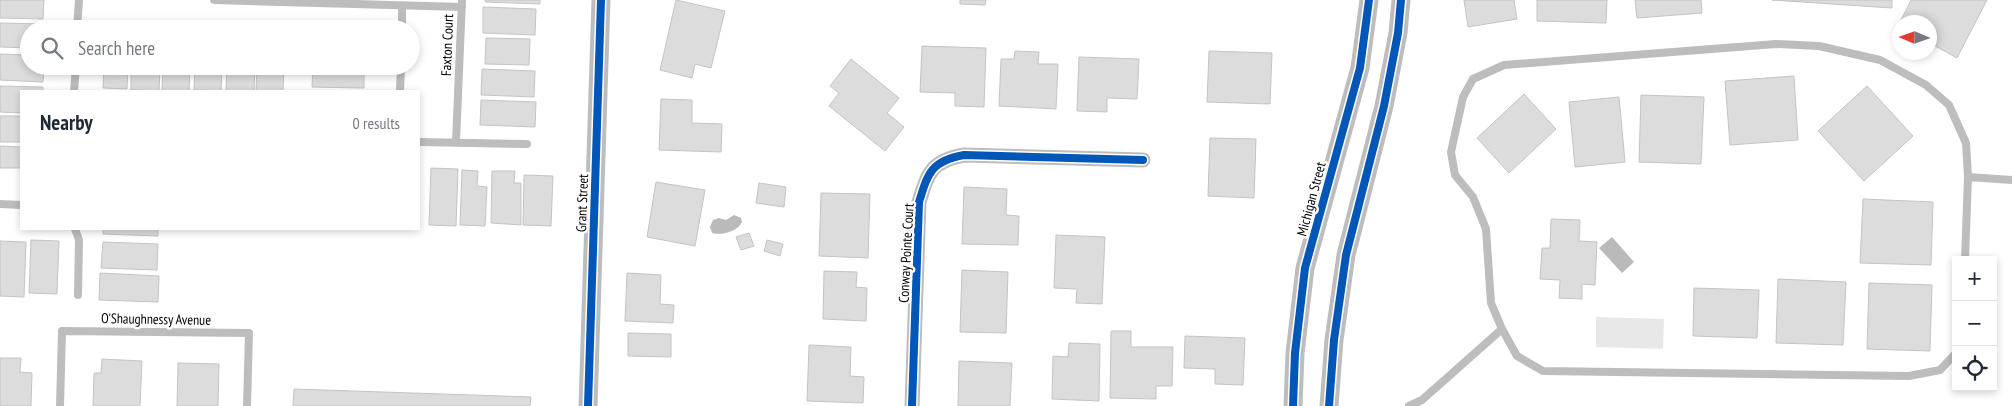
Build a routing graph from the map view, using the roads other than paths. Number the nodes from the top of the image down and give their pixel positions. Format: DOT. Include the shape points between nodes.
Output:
graph roads {
  1 [pos="79,0"];
  2 [pos="214,0"];
  3 [pos="601,0"];
  4 [pos="1369,0"];
  5 [pos="1401,0"];
  6 [pos="462,4"];
  7 [pos="402,6"];
  8 [pos="78,20"];
  9 [pos="402,20"];
  10 [pos="75,75"];
  11 [pos="401,75"];
  12 [pos="74,90"];
  13 [pos="400,90"];
  14 [pos="420,142"];
  15 [pos="456,142"];
  16 [pos="527,144"];
  17 [pos="1143,160"];
  18 [pos="1968,177"];
  19 [pos="2012,180"];
  20 [pos="0,204"];
  21 [pos="20,205"];
  22 [pos="75,230"];
  23 [pos="1965,256"];
  24 [pos="78,294"];
  25 [pos="1502,329"];
  26 [pos="1952,357"];
  27 [pos="60,406"];
  28 [pos="247,406"];
  29 [pos="588,406"];
  30 [pos="912,406"];
  31 [pos="1293,406"];
  32 [pos="1329,406"];
  33 [pos="1409,406"];
  1 -- 8 [label="lane"];
  2 -- 7 [label="lane, Faxton Court"];
  3 -- 29 [label="street, Grant Street"];
  4 -- 31 [label="street, Michigan Street" via="1360,68 1305,268 1295,353"];
  5 -- 32 [label="street" via="1384,106 1346,255"];
  6 -- 7 [label="lane, Faxton Court"];
  6 -- 15 [label="lane, Faxton Court"];
  7 -- 9 [label="lane"];
  10 -- 12 [label="lane"];
  11 -- 13 [label="lane"];
  14 -- 15 [label="lane"];
  15 -- 16 [label="lane"];
  17 -- 30 [label="street, Conway Pointe Court" via="964,155 946,158 928,176 919,202"];
  18 -- 19 [label="lane"];
  18 -- 23 [label="lane"];
  18 -- 25 [label="lane" via="1966,143 1949,105 1926,85 1880,60 1819,46 1776,44 1504,65 1473,79 1463,97 1451,152 1455,176 1473,197 1486,229 1491,303"];
  20 -- 21 [label="lane"];
  22 -- 24 [label="lane" via="79,240"];
  25 -- 26 [label="lane" via="1517,356 1543,371 1909,376 1940,370"];
  25 -- 33 [label="lane" via="1429,395"];
  27 -- 28 [label="lane, O'Shaughnessy Avenue" via="62,331 249,334"];
}
